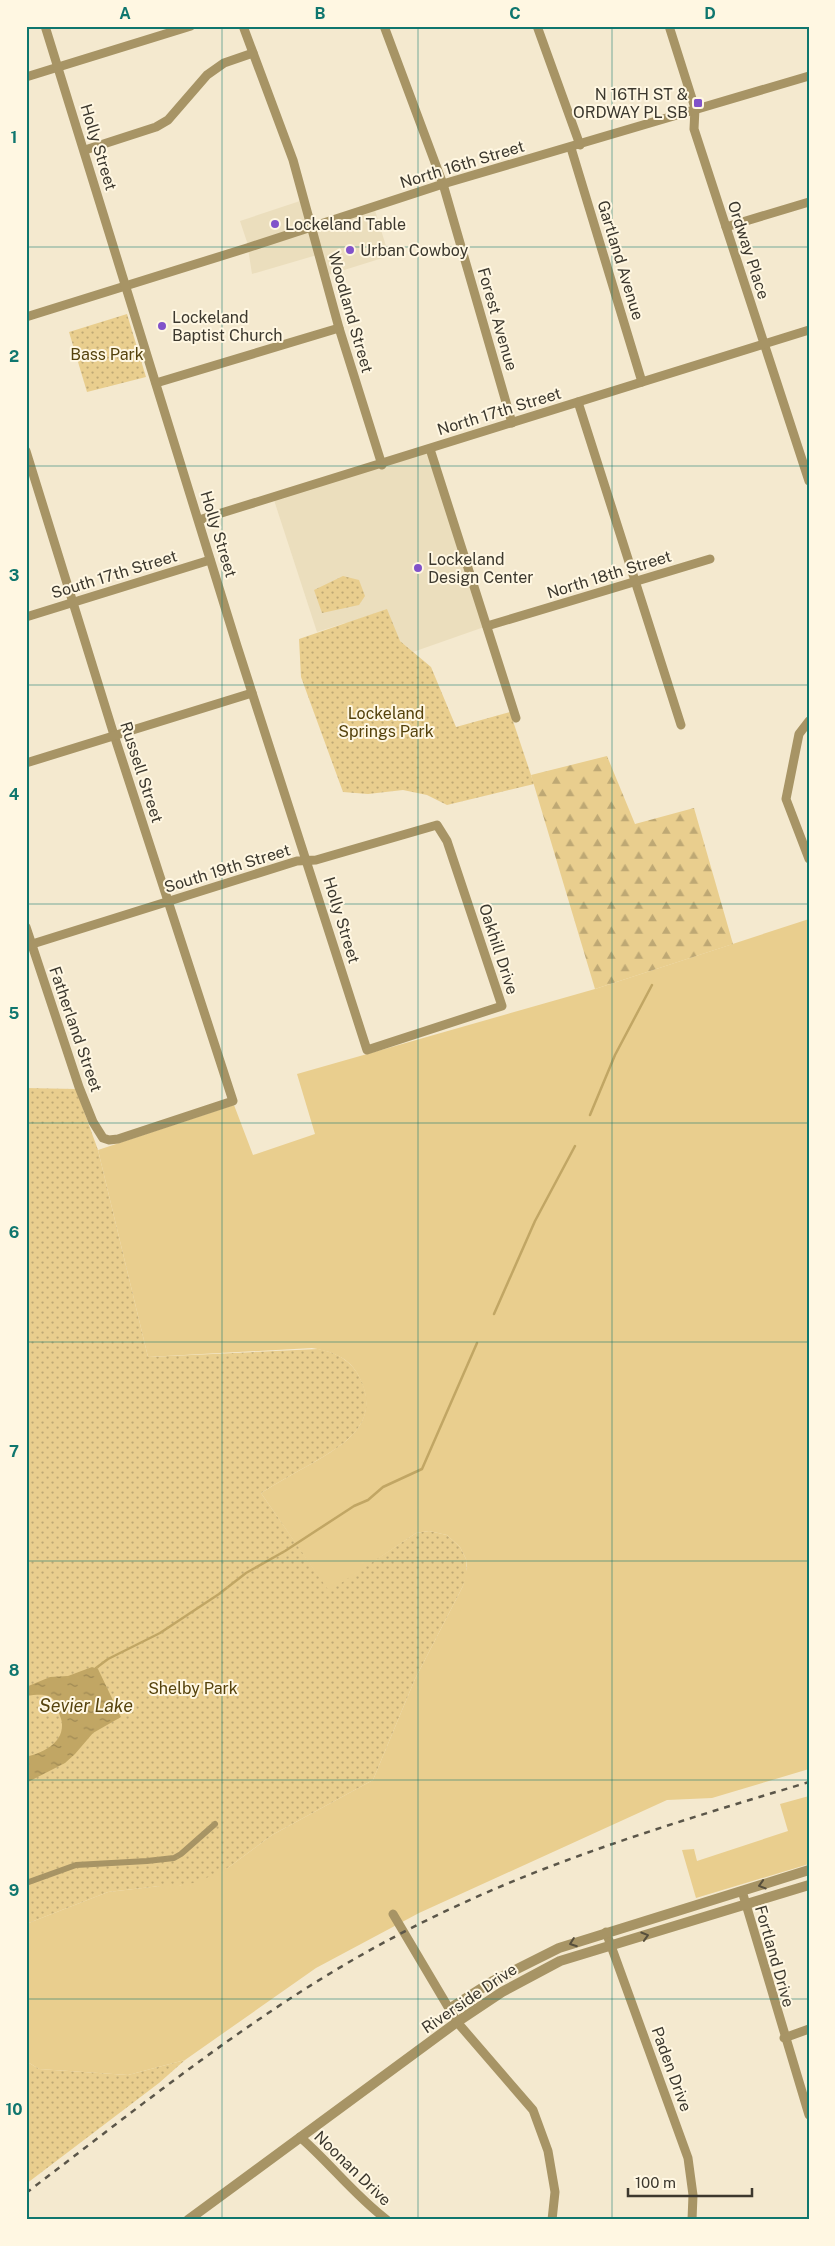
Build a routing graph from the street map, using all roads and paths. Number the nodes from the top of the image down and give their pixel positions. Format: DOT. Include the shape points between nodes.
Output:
graph roads {
  1 [pos="45,26"];
  2 [pos="191,26"];
  3 [pos="244,26"];
  4 [pos="384,26"];
  5 [pos="537,26"];
  6 [pos="669,26"];
  7 [pos="253,53"];
  8 [pos="58,67"];
  9 [pos="809,76"];
  10 [pos="26,77"];
  11 [pos="695,108"];
  12 [pos="575,146"];
  13 [pos="85,150"];
  14 [pos="443,184"];
  15 [pos="809,202"];
  16 [pos="726,227"];
  17 [pos="311,228"];
  18 [pos="125,287"];
  19 [pos="26,316"];
  20 [pos="339,328"];
  21 [pos="809,330"];
  22 [pos="764,344"];
  23 [pos="156,382"];
  24 [pos="642,382"];
  25 [pos="578,402"];
  26 [pos="512,423"];
  27 [pos="430,449"];
  28 [pos="26,451"];
  29 [pos="805,455"];
  30 [pos="382,465"];
  31 [pos="809,481"];
  32 [pos="199,520"];
  33 [pos="710,559"];
  34 [pos="210,560"];
  35 [pos="635,582"];
  36 [pos="72,603"];
  37 [pos="26,617"];
  38 [pos="487,626"];
  39 [pos="252,693"];
  40 [pos="516,718"];
  41 [pos="809,721"];
  42 [pos="681,725"];
  43 [pos="114,735"];
  44 [pos="26,763"];
  45 [pos="437,825"];
  46 [pos="809,859"];
  47 [pos="307,861"];
  48 [pos="168,902"];
  49 [pos="26,927"];
  50 [pos="29,945"];
  51 [pos="367,1050"];
  52 [pos="103,1138"];
  53 [pos="216,1824"];
  54 [pos="809,1870"];
  55 [pos="26,1883"];
  56 [pos="809,1885"];
  57 [pos="742,1891"];
  58 [pos="744,1905"];
  59 [pos="393,1914"];
  60 [pos="606,1932"];
  61 [pos="612,1946"];
  62 [pos="449,2009"];
  63 [pos="457,2022"];
  64 [pos="809,2029"];
  65 [pos="784,2038"];
  66 [pos="809,2115"];
  67 [pos="300,2137"];
  68 [pos="188,2220"];
  69 [pos="386,2220"];
  70 [pos="552,2220"];
  71 [pos="692,2220"];
  1 -- 8 [label="street, Holly Street"];
  2 -- 8 [label="street"];
  3 -- 7 [label="street, Woodland Street"];
  4 -- 14 [label="street, Forest Avenue"];
  5 -- 12 [label="street, Gartland Avenue"];
  6 -- 11 [label="street, Ordway Place"];
  7 -- 13 [label="street" via="224,64 207,75 168,120 156,127"];
  7 -- 17 [label="street, Woodland Street" via="293,160"];
  8 -- 10 [label="street"];
  8 -- 13 [label="street, Holly Street"];
  9 -- 11 [label="street, North 16th Street"];
  11 -- 12 [label="street, North 16th Street"];
  11 -- 16 [label="street, Ordway Place" via="694,129"];
  12 -- 14 [label="street, North 16th Street"];
  12 -- 24 [label="street, Gartland Avenue"];
  13 -- 18 [label="street, Holly Street"];
  14 -- 17 [label="street, North 16th Street"];
  14 -- 26 [label="street, Forest Avenue"];
  15 -- 16 [label="street"];
  16 -- 22 [label="street, Ordway Place"];
  17 -- 18 [label="street, North 16th Street"];
  17 -- 20 [label="street, Woodland Street"];
  18 -- 19 [label="street, North 16th Street"];
  18 -- 23 [label="street, Holly Street"];
  20 -- 23 [label="street"];
  20 -- 30 [label="street, Woodland Street"];
  21 -- 22 [label="street, North 17th Street"];
  22 -- 24 [label="street, North 17th Street"];
  22 -- 29 [label="street, Ordway Place"];
  23 -- 32 [label="street, Holly Street"];
  24 -- 25 [label="street, North 17th Street"];
  25 -- 26 [label="street, North 17th Street"];
  25 -- 35 [label="street"];
  26 -- 27 [label="street, North 17th Street"];
  27 -- 30 [label="street, North 17th Street"];
  27 -- 38 [label="street"];
  28 -- 36 [label="street, Russell Street"];
  29 -- 31 [label="street, Ordway Place"];
  30 -- 32 [label="street, North 17th Street"];
  32 -- 34 [label="street, Holly Street"];
  33 -- 35 [label="street, North 18th Street"];
  34 -- 36 [label="street, South 17th Street"];
  34 -- 39 [label="street, Holly Street"];
  35 -- 38 [label="street, North 18th Street"];
  35 -- 42 [label="street"];
  36 -- 37 [label="street, South 17th Street"];
  36 -- 43 [label="street, Russell Street"];
  38 -- 40 [label="street"];
  39 -- 43 [label="street"];
  39 -- 47 [label="street, Holly Street"];
  41 -- 46 [label="street" via="799,734 786,799"];
  43 -- 44 [label="street"];
  43 -- 48 [label="street, Russell Street"];
  45 -- 47 [label="street, South 19th Street"];
  45 -- 51 [label="street, Oakhill Drive" via="447,841 502,1006"];
  47 -- 48 [label="street, South 19th Street" via="297,861"];
  47 -- 51 [label="street, Holly Street"];
  48 -- 50 [label="street, South 19th Street"];
  48 -- 52 [label="street, Russell Street" via="233,1101 116,1140"];
  49 -- 50 [label="street, Fatherland Street"];
  50 -- 52 [label="street, Fatherland Street" via="79,1087"];
  53 -- 55 [label="street" via="174,1858 76,1865"];
  54 -- 57 [label="street, Riverside Drive, one-way"];
  56 -- 58 [label="street, Riverside Drive"];
  57 -- 58 [label="street, Fortland Drive"];
  57 -- 60 [label="street, Riverside Drive"];
  61 -- 58 [label="street, Riverside Drive, one-way"];
  58 -- 65 [label="street, Fortland Drive"];
  59 -- 62 [label="street"];
  60 -- 61 [label="street, Paden Drive"];
  60 -- 62 [label="street, Riverside Drive, one-way" via="524,1964"];
  61 -- 63 [label="street, Riverside Drive" via="560,1961"];
  61 -- 71 [label="street, Paden Drive" via="688,2158 693,2195"];
  62 -- 63 [label="street"];
  63 -- 67 [label="street, Riverside Drive"];
  63 -- 70 [label="street" via="533,2110 548,2151 554,2192"];
  64 -- 65 [label="street"];
  65 -- 66 [label="street, Fortland Drive"];
  67 -- 68 [label="street, Riverside Drive"];
  67 -- 69 [label="street, Noonan Drive"];
}
